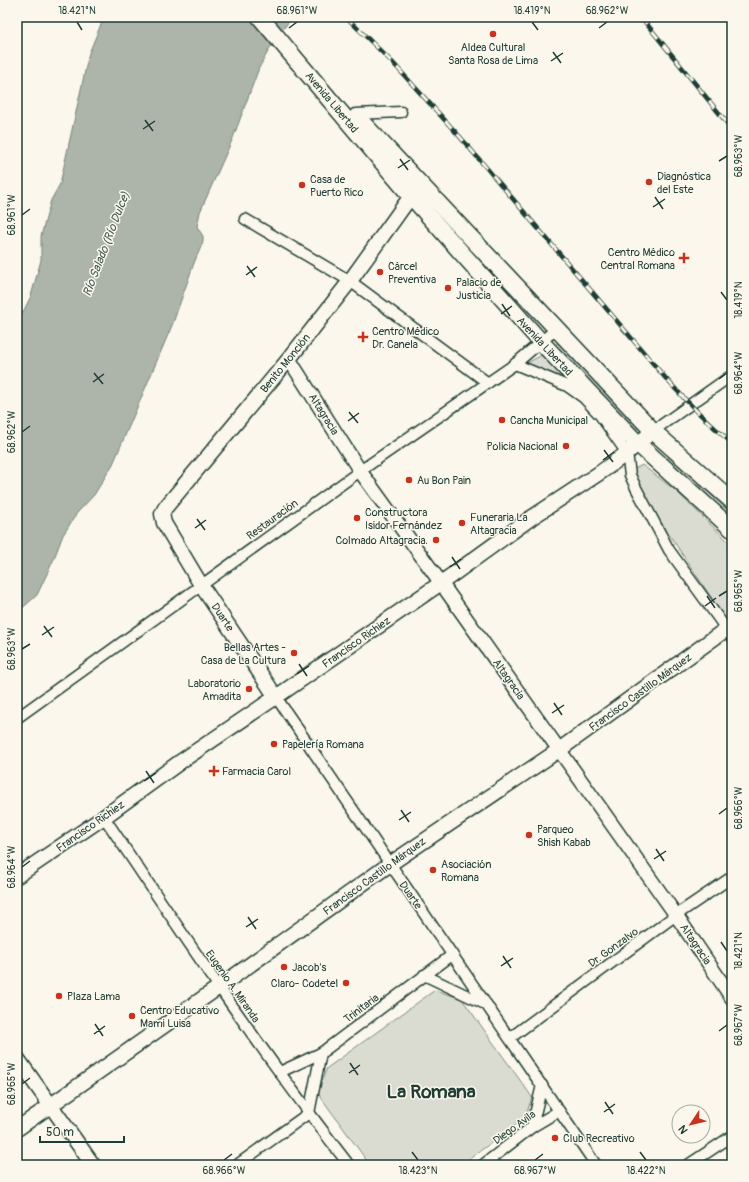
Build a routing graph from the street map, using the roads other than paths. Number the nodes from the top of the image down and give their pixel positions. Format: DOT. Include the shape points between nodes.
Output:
graph roads {
  1 [pos="260,17"];
  2 [pos="274,17"];
  3 [pos="282,35"];
  4 [pos="401,112"];
  5 [pos="355,114"];
  6 [pos="411,196"];
  7 [pos="245,219"];
  8 [pos="350,281"];
  9 [pos="556,328"];
  10 [pos="541,342"];
  11 [pos="289,359"];
  12 [pos="516,364"];
  13 [pos="732,375"];
  14 [pos="488,383"];
  15 [pos="653,430"];
  16 [pos="632,449"];
  17 [pos="360,471"];
  18 [pos="732,501"];
  19 [pos="166,528"];
  20 [pos="732,529"];
  21 [pos="441,583"];
  22 [pos="201,585"];
  23 [pos="730,631"];
  24 [pos="276,697"];
  25 [pos="17,718"];
  26 [pos="559,750"];
  27 [pos="104,817"];
  28 [pos="390,864"];
  29 [pos="17,876"];
  30 [pos="732,877"];
  31 [pos="676,915"];
  32 [pos="452,955"];
  33 [pos="424,975"];
  34 [pos="218,987"];
  35 [pos="732,998"];
  36 [pos="487,1005"];
  37 [pos="510,1038"];
  38 [pos="321,1052"];
  39 [pos="17,1058"];
  40 [pos="280,1072"];
  41 [pos="542,1085"];
  42 [pos="50,1105"];
  43 [pos="559,1111"];
  44 [pos="309,1114"];
  45 [pos="532,1127"];
  46 [pos="17,1129"];
  47 [pos="732,1136"];
  48 [pos="93,1165"];
  49 [pos="237,1165"];
  50 [pos="349,1165"];
  51 [pos="483,1165"];
  52 [pos="596,1165"];
  53 [pos="688,1165"];
  1 -- 3 [label="main road"];
  2 -- 3 [label="main road"];
  3 -- 5 [label="main road, Avenida Libertad"];
  3 -- 6 [label="main road, Avenida Libertad"];
  4 -- 5 [label="street"];
  5 -- 9 [label="main road, Avenida Libertad"];
  6 -- 8 [label="main road, Benito Monción"];
  6 -- 10 [label="main road, Avenida Libertad"];
  7 -- 8 [label="street"];
  8 -- 11 [label="main road, Benito Monción"];
  8 -- 14 [label="street"];
  9 -- 10 [label="street, Restauración"];
  9 -- 15 [label="main road, Avenida Libertad"];
  10 -- 12 [label="street, Restauración"];
  10 -- 16 [label="main road, Avenida Libertad"];
  11 -- 17 [label="street, Altagracia"];
  11 -- 19 [label="main road, Benito Monción" via="163,511 161,516"];
  12 -- 14 [label="street, Restauración"];
  12 -- 16 [label="street" via="562,384 584,398"];
  13 -- 15 [label="street"];
  14 -- 17 [label="street, Restauración"];
  15 -- 16 [label="main road, Francisco Richiez"];
  15 -- 18 [label="main road, Avenida Libertad"];
  16 -- 20 [label="main road, Avenida Libertad"];
  16 -- 21 [label="main road, Francisco Richiez"];
  16 -- 23 [label="street" via="630,475 669,550"];
  17 -- 21 [label="street, Altagracia"];
  17 -- 22 [label="street, Restauración"];
  19 -- 22 [label="main road, Duarte"];
  21 -- 24 [label="main road, Francisco Richiez"];
  21 -- 26 [label="street, Altagracia"];
  22 -- 24 [label="main road, Duarte"];
  22 -- 25 [label="street, Restauración"];
  23 -- 26 [label="main road, Francisco Castillo Márquez"];
  24 -- 27 [label="main road, Francisco Richiez"];
  24 -- 28 [label="street, Duarte"];
  26 -- 28 [label="main road, Francisco Castillo Márquez"];
  26 -- 31 [label="street, Altagracia"];
  27 -- 29 [label="main road, Francisco Richiez"];
  27 -- 34 [label="street, Eugenio A. Miranda"];
  28 -- 32 [label="street, Duarte"];
  28 -- 34 [label="main road, Francisco Castillo Márquez"];
  30 -- 31 [label="street, Dr. Gonzalvo"];
  31 -- 35 [label="street, Altagracia"];
  31 -- 37 [label="street, Dr. Gonzalvo"];
  32 -- 33 [label="street, Trinitaria"];
  32 -- 36 [label="street, Duarte"];
  33 -- 36 [label="street"];
  33 -- 38 [label="street, Trinitaria"];
  34 -- 40 [label="street, Eugenio A. Miranda"];
  34 -- 42 [label="main road, Francisco Castillo Márquez"];
  36 -- 37 [label="street, Duarte"];
  37 -- 41 [label="street, Duarte"];
  38 -- 40 [label="street, Trinitaria"];
  38 -- 44 [label="street"];
  39 -- 42 [label="main road"];
  40 -- 44 [label="street, Eugenio A. Miranda"];
  41 -- 43 [label="street, Duarte"];
  41 -- 45 [label="street"];
  42 -- 46 [label="main road, Francisco Castillo Márquez"];
  42 -- 48 [label="main road"];
  43 -- 45 [label="street, Diego Avila"];
  43 -- 52 [label="street, Duarte"];
  44 -- 49 [label="street"];
  44 -- 50 [label="street, Eugenio A. Miranda"];
  45 -- 51 [label="street, Diego Avila"];
  47 -- 53 [label="street"];
}
